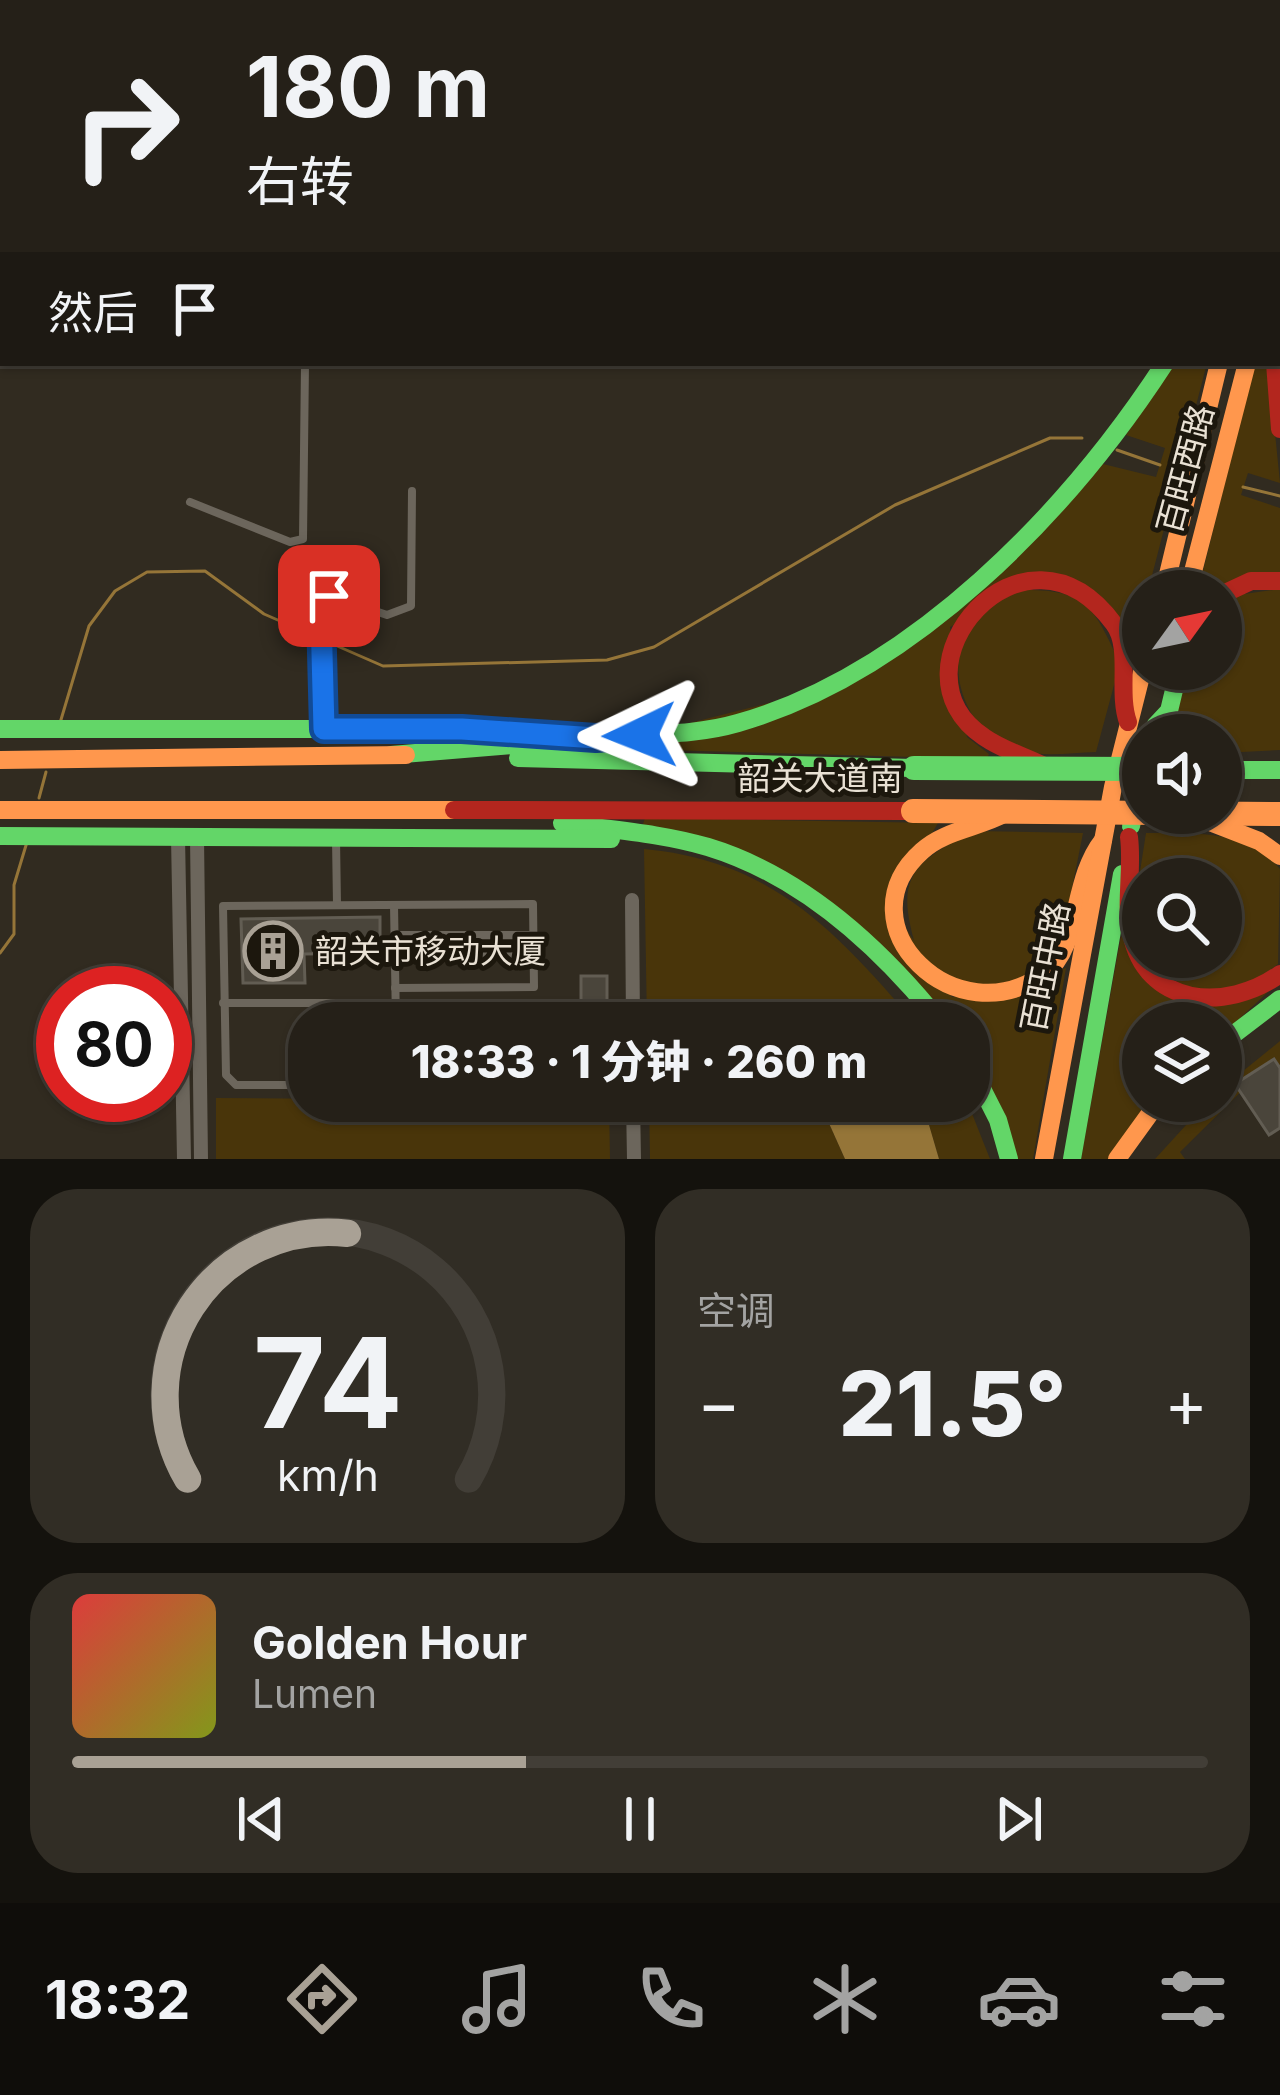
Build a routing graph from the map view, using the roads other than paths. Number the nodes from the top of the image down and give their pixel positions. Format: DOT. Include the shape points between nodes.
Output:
graph roads {
  1 [pos="305,366"];
  2 [pos="1163,366"];
  3 [pos="1218,366"];
  4 [pos="1246,366"];
  5 [pos="1275,366"];
  6 [pos="1280,429"];
  7 [pos="412,491"];
  8 [pos="190,502"];
  9 [pos="1169,570"];
  10 [pos="1193,570"];
  11 [pos="1280,581"];
  12 [pos="1242,585"];
  13 [pos="1125,714"];
  14 [pos="0,729"];
  15 [pos="324,729"];
  16 [pos="596,738"];
  17 [pos="392,754"];
  18 [pos="1280,757"];
  19 [pos="14,759"];
  20 [pos="1242,766"];
  21 [pos="1053,768"];
  22 [pos="1242,770"];
  23 [pos="1280,770"];
  24 [pos="1122,779"];
  25 [pos="11,810"];
  26 [pos="470,810"];
  27 [pos="1006,813"];
  28 [pos="1122,814"];
  29 [pos="1242,814"];
  30 [pos="1280,814"];
  31 [pos="1122,819"];
  32 [pos="54,823"];
  33 [pos="1242,834"];
  34 [pos="7,836"];
  35 [pos="188,837"];
  36 [pos="336,838"];
  37 [pos="1116,838"];
  38 [pos="676,839"];
  39 [pos="1280,856"];
  40 [pos="632,900"];
  41 [pos="337,905"];
  42 [pos="394,905"];
  43 [pos="533,934"];
  44 [pos="395,935"];
  45 [pos="395,956"];
  46 [pos="533,956"];
  47 [pos="1280,974"];
  48 [pos="395,988"];
  49 [pos="1280,999"];
  50 [pos="396,1002"];
  51 [pos="633,1002"];
  52 [pos="923,1002"];
  53 [pos="224,1003"];
  54 [pos="288,1003"];
  55 [pos="1242,1028"];
  56 [pos="288,1084"];
  57 [pos="990,1104"];
  58 [pos="633,1122"];
  59 [pos="1145,1122"];
  60 [pos="184,1159"];
  61 [pos="201,1159"];
  62 [pos="634,1159"];
  63 [pos="1009,1159"];
  64 [pos="1044,1159"];
  65 [pos="1072,1159"];
  66 [pos="1118,1159"];
  1 -- 8 [label="lane" via="303,538 290,542"];
  2 -- 16 [label="main road" via="1052,508 885,652 742,722"];
  3 -- 9 [label="main road, 百旺西路"];
  4 -- 10 [label="main road, 百旺西路"];
  5 -- 6 [label="main road"];
  7 -- 15 [label="lane" via="413,604 387,615 322,600"];
  11 -- 12 [label="main road"];
  13 -- 21 [label="main road" via="1120,635 1100,604 1064,582 1000,587 968,611 953,638 947,670 956,704 995,749"];
  14 -- 15 [label="main road"];
  15 -- 16 [label="main road"];
  16 -- 17 [label="main road"];
  17 -- 19 [label="main road, 韶关大道南"];
  17 -- 21 [label="main road, 韶关大道南, bridge"];
  18 -- 20 [label="main road"];
  21 -- 24 [label="main road, 韶关大道南, bridge"];
  22 -- 23 [label="main road"];
  25 -- 32 [label="main road, 韶关大道南"];
  26 -- 27 [label="main road, 韶关大道南, bridge"];
  26 -- 32 [label="main road, 韶关大道南"];
  26 -- 38 [label="main road"];
  27 -- 28 [label="main road, 韶关大道南, bridge"];
  27 -- 37 [label="main road" via="931,843 904,871 896,896 903,941 926,974 965,995 1011,993 1060,957 1084,866"];
  29 -- 30 [label="main road, 韶关大道南, bridge"];
  31 -- 37 [label="main road, 百旺中路"];
  32 -- 34 [label="main road"];
  32 -- 35 [label="main road"];
  33 -- 39 [label="main road"];
  35 -- 36 [label="main road"];
  35 -- 60 [label="street"];
  35 -- 61 [label="street"];
  36 -- 38 [label="main road"];
  36 -- 41 [label="lane"];
  37 -- 47 [label="main road" via="1135,867 1132,938 1163,984 1220,1001 1256,992"];
  37 -- 64 [label="main road, 百旺中路"];
  37 -- 65 [label="main road, 百旺中路"];
  38 -- 52 [label="main road" via="740,860 820,904"];
  40 -- 51 [label="street"];
  41 -- 42 [label="lane"];
  41 -- 53 [label="lane" via="223,906"];
  42 -- 43 [label="lane" via="533,904"];
  42 -- 44 [label="lane"];
  43 -- 44 [label="lane"];
  43 -- 46 [label="lane"];
  44 -- 45 [label="lane"];
  45 -- 46 [label="lane"];
  45 -- 48 [label="lane"];
  46 -- 48 [label="lane" via="533,987"];
  48 -- 50 [label="lane"];
  49 -- 55 [label="main road"];
  53 -- 54 [label="lane"];
  53 -- 56 [label="lane" via="231,1082"];
  57 -- 63 [label="main road"];
  58 -- 62 [label="street"];
  59 -- 66 [label="main road"];
}
